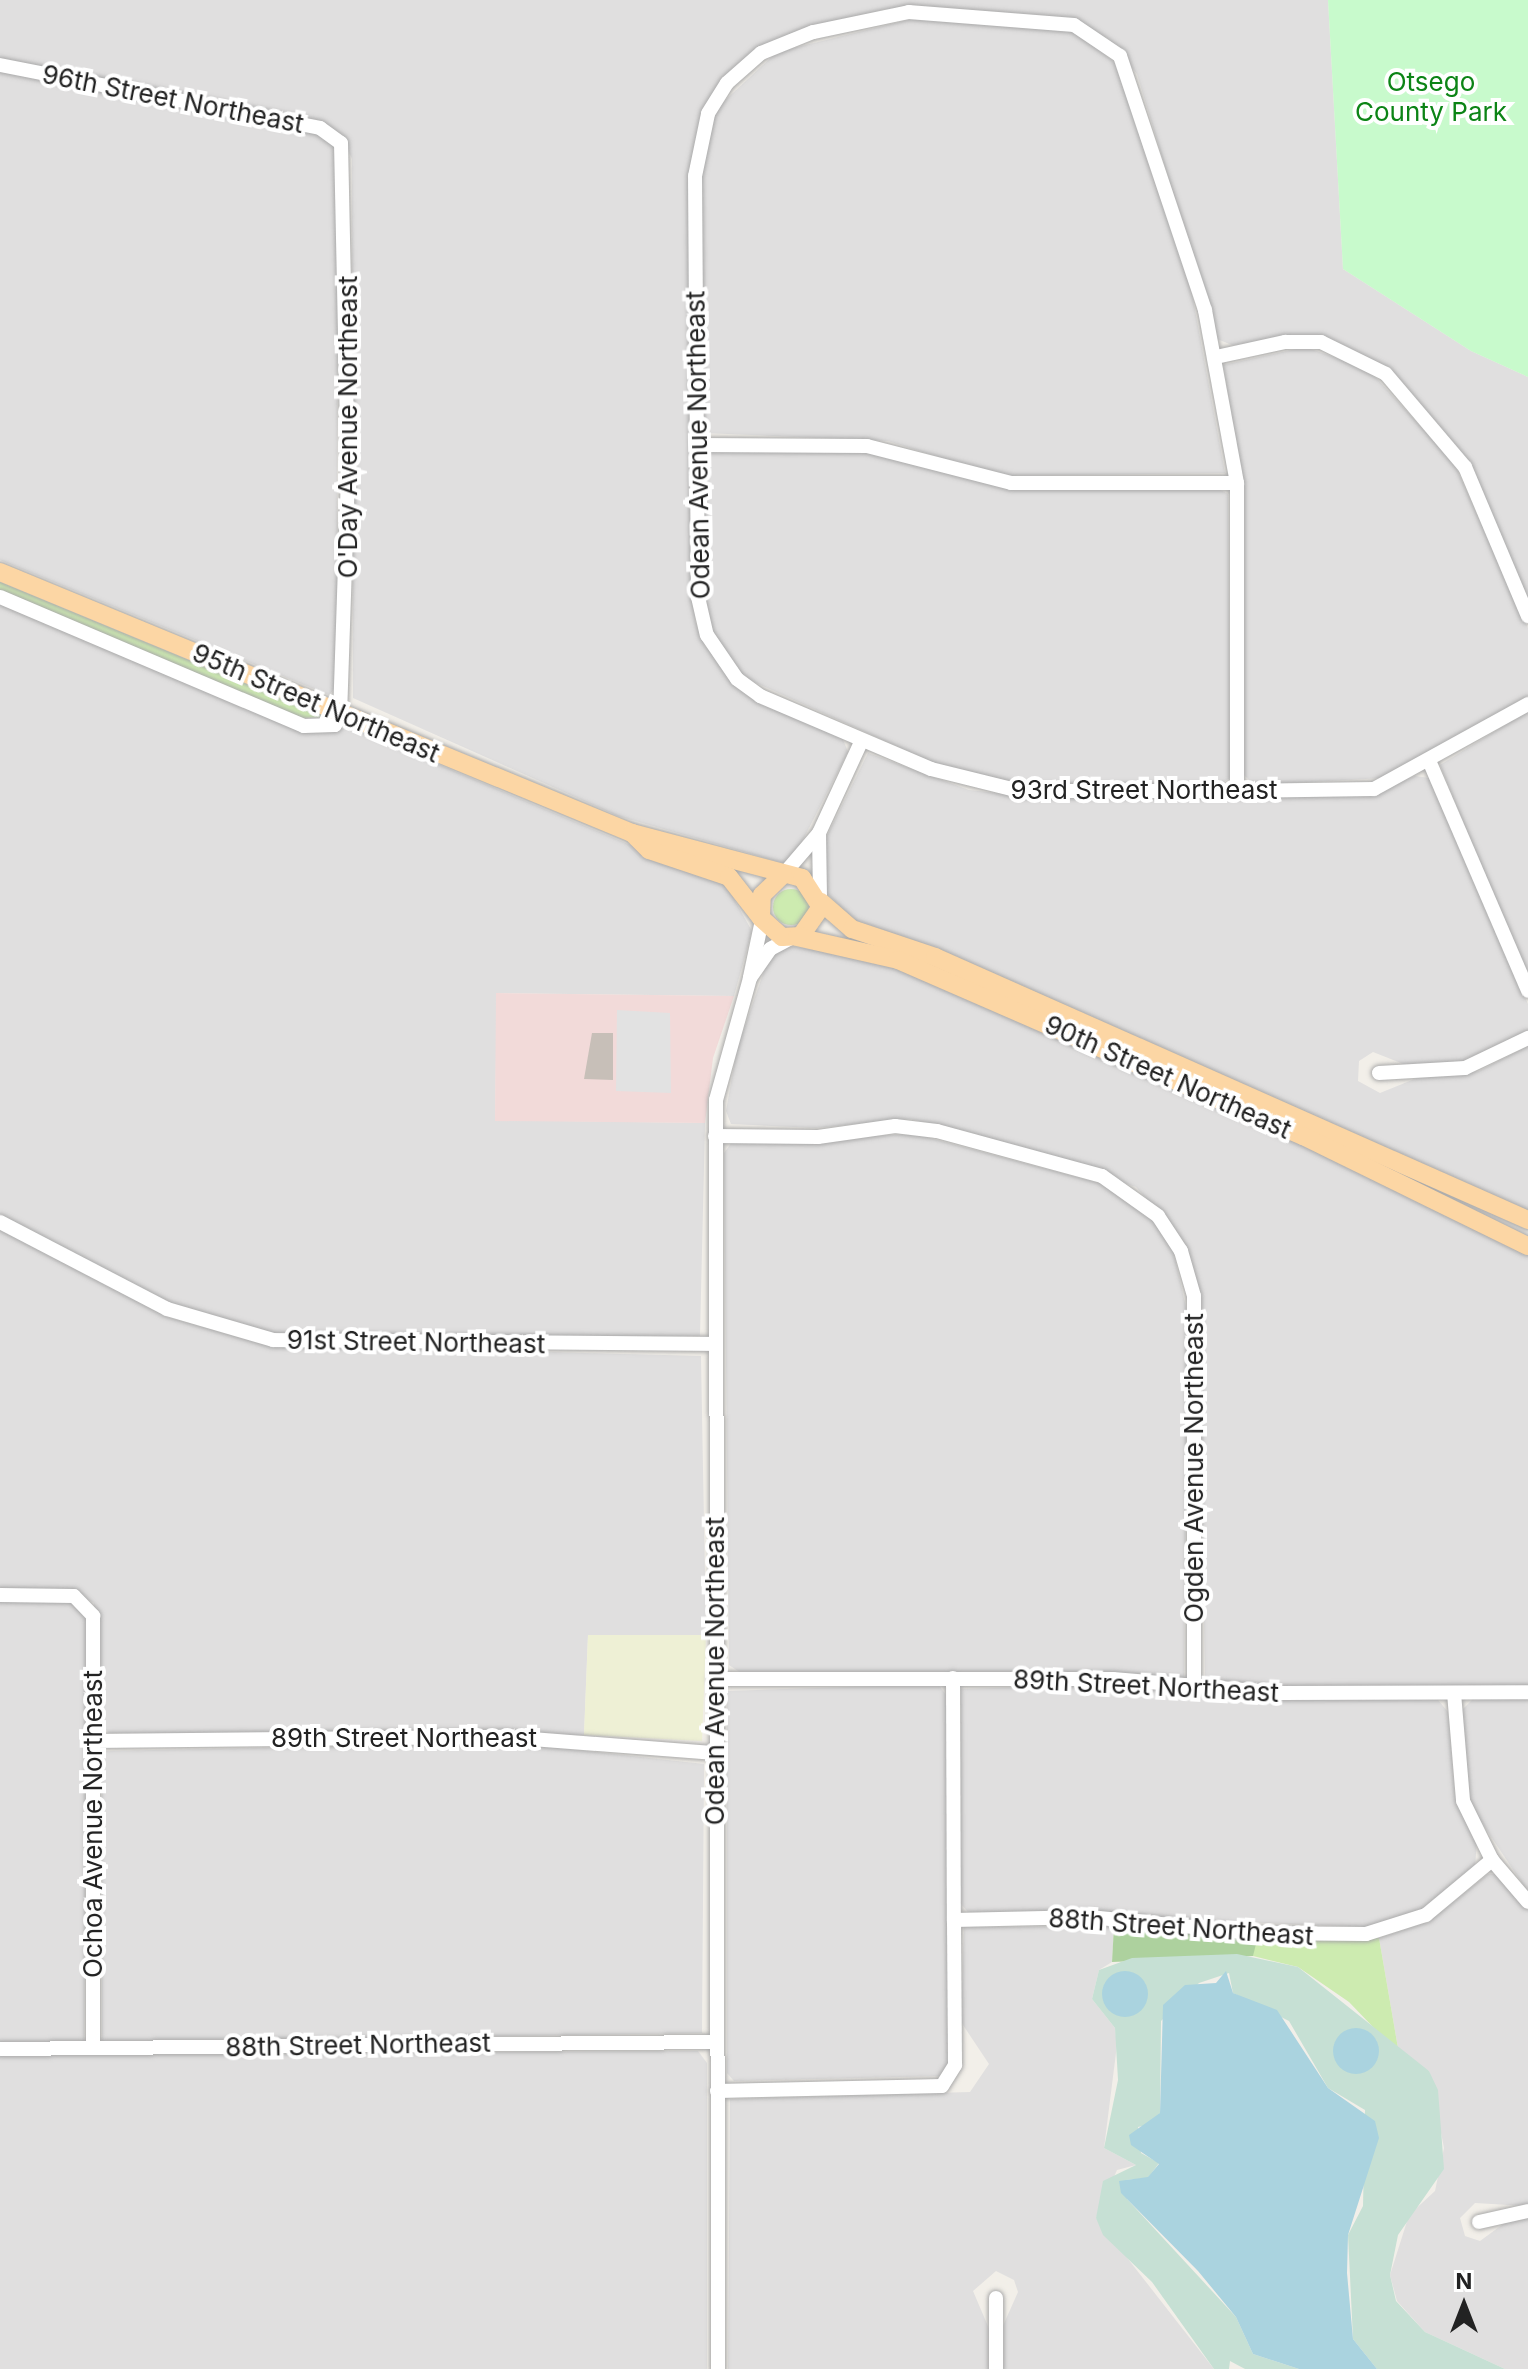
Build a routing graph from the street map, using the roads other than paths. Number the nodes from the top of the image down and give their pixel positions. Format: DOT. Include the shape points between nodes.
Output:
graph roads {
  1 [pos="0,65"];
  2 [pos="341,143"];
  3 [pos="1216,357"];
  4 [pos="697,445"];
  5 [pos="1237,483"];
  6 [pos="0,572"];
  7 [pos="0,597"];
  8 [pos="1528,616"];
  9 [pos="1528,704"];
  10 [pos="340,712"];
  11 [pos="862,740"];
  12 [pos="1430,763"];
  13 [pos="1237,791"];
  14 [pos="632,833"];
  15 [pos="819,833"];
  16 [pos="783,875"];
  17 [pos="820,900"];
  18 [pos="761,919"];
  19 [pos="795,937"];
  20 [pos="750,978"];
  21 [pos="1528,991"];
  22 [pos="1528,1038"];
  23 [pos="1379,1073"];
  24 [pos="715,1136"];
  25 [pos="1528,1220"];
  26 [pos="0,1222"];
  27 [pos="1528,1246"];
  28 [pos="715,1344"];
  29 [pos="0,1595"];
  30 [pos="953,1678"];
  31 [pos="715,1679"];
  32 [pos="1194,1686"];
  33 [pos="1528,1692"];
  34 [pos="1454,1693"];
  35 [pos="92,1741"];
  36 [pos="715,1753"];
  37 [pos="1492,1860"];
  38 [pos="1528,1902"];
  39 [pos="954,1920"];
  40 [pos="716,2042"];
  41 [pos="93,2048"];
  42 [pos="0,2049"];
  43 [pos="717,2091"];
  44 [pos="1528,2211"];
  45 [pos="1479,2222"];
  46 [pos="996,2298"];
  47 [pos="718,2369"];
  48 [pos="996,2369"];
  1 -- 2 [label="street, 96th Street Northeast" via="320,128"];
  2 -- 10 [label="street, O'Day Avenue Northeast" via="348,632"];
  3 -- 4 [label="street, Odean Avenue Northeast" via="1129,71 1113,48 1054,21 909,12 813,32 742,68 708,114 697,152"];
  3 -- 5 [label="street"];
  3 -- 8 [label="street" via="1301,340 1357,355 1450,442"];
  4 -- 5 [label="street" via="867,446 1011,483"];
  4 -- 11 [label="street, Odean Avenue Northeast" via="698,597 715,651 760,696"];
  5 -- 13 [label="street"];
  6 -- 10 [label="main road, 95th Street Northeast"];
  7 -- 10 [label="street" via="304,726 335,725"];
  9 -- 12 [label="street, 93rd Street Northeast"];
  10 -- 14 [label="main road, 95th Street Northeast"];
  11 -- 13 [label="street, 93rd Street Northeast" via="966,782 1013,790"];
  11 -- 15 [label="street"];
  12 -- 13 [label="street, 93rd Street Northeast" via="1374,789"];
  12 -- 21 [label="street"];
  14 -- 16 [label="main road"];
  14 -- 18 [label="main road" via="649,850 729,877"];
  15 -- 16 [label="street"];
  15 -- 17 [label="street"];
  16 -- 17 [label="main road" via="810,883"];
  16 -- 18 [label="main road" via="762,895"];
  17 -- 19 [label="main road" via="816,925"];
  17 -- 25 [label="main road, 90th Street Northeast" via="852,929 935,957"];
  18 -- 19 [label="main road"];
  18 -- 20 [label="street, Odean Avenue Northeast"];
  19 -- 20 [label="street, Odean Avenue Northeast" via="770,949"];
  19 -- 27 [label="main road, 90th Street Northeast" via="898,960 1303,1136"];
  20 -- 24 [label="street, Odean Avenue Northeast" via="723,1059"];
  22 -- 23 [label="street" via="1465,1068"];
  24 -- 28 [label="street, Odean Avenue Northeast"];
  24 -- 32 [label="street, Ogden Avenue Northeast" via="818,1137 895,1126 946,1133 1120,1184 1158,1216 1181,1251 1194,1296"];
  26 -- 28 [label="street, 91st Street Northeast" via="167,1309 273,1340"];
  28 -- 31 [label="street, Odean Avenue Northeast"];
  29 -- 35 [label="street, Ochoa Avenue Northeast" via="64,1594 86,1603 93,1616"];
  30 -- 31 [label="street, 89th Street Northeast"];
  30 -- 32 [label="street, 89th Street Northeast"];
  30 -- 39 [label="street"];
  31 -- 36 [label="street, Odean Avenue Northeast"];
  32 -- 34 [label="street, 89th Street Northeast"];
  33 -- 34 [label="street, 89th Street Northeast"];
  34 -- 37 [label="street" via="1456,1774"];
  35 -- 36 [label="street, 89th Street Northeast" via="520,1737"];
  35 -- 41 [label="street, Ochoa Avenue Northeast"];
  36 -- 40 [label="street, Odean Avenue Northeast"];
  37 -- 38 [label="street"];
  37 -- 39 [label="street, 88th Street Northeast" via="1426,1915 1366,1934 1256,1933 1089,1917"];
  39 -- 43 [label="street" via="955,2065 942,2086"];
  40 -- 41 [label="street, 88th Street Northeast"];
  40 -- 43 [label="street, Odean Avenue Northeast"];
  41 -- 42 [label="street, 88th Street Northeast"];
  43 -- 47 [label="street, Odean Avenue Northeast"];
  44 -- 45 [label="street"];
  46 -- 48 [label="street"];
}
